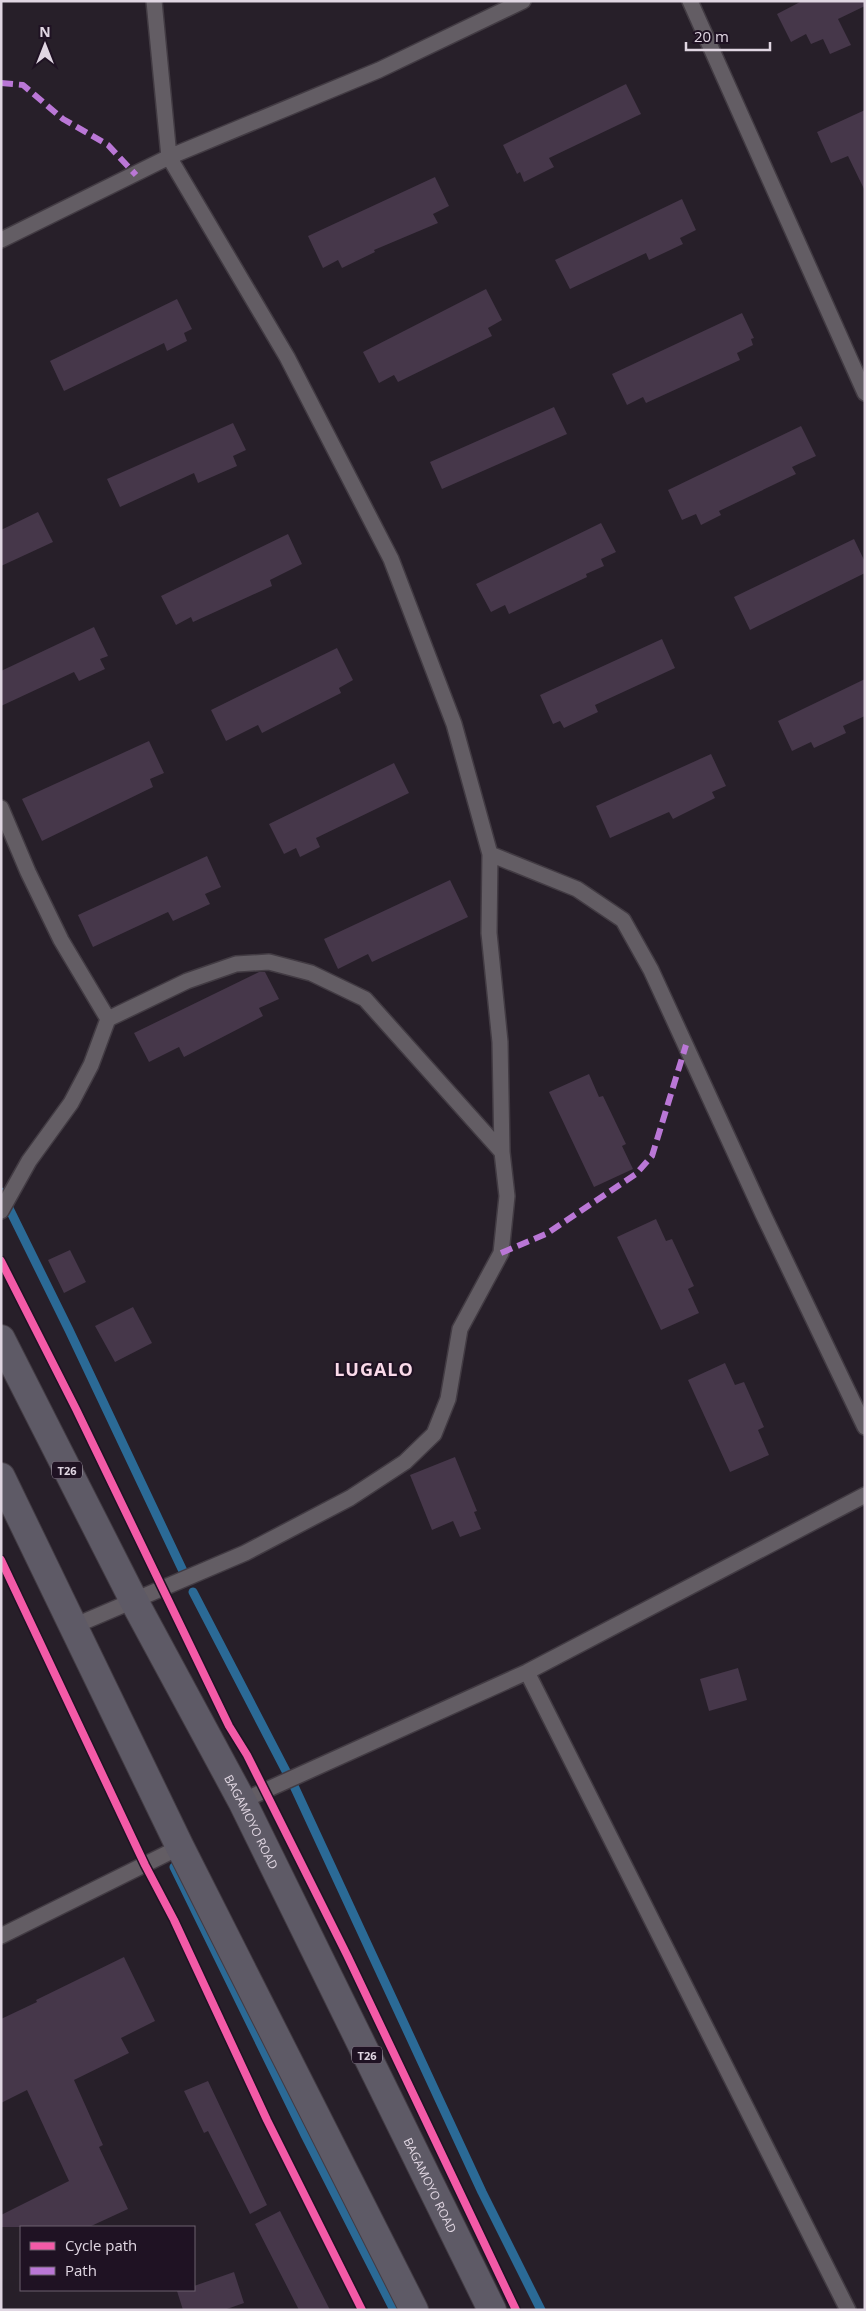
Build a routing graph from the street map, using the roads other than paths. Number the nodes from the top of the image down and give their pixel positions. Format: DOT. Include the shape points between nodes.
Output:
graph roads {
  1 [pos="154,1"];
  2 [pos="523,1"];
  3 [pos="690,1"];
  4 [pos="169,157"];
  5 [pos="1,240"];
  6 [pos="865,393"];
  7 [pos="1,808"];
  8 [pos="490,854"];
  9 [pos="108,1018"];
  10 [pos="502,1152"];
  11 [pos="1,1211"];
  12 [pos="1,1339"];
  13 [pos="865,1427"];
  14 [pos="1,1477"];
  15 [pos="865,1495"];
  16 [pos="134,1601"];
  17 [pos="74,1626"];
  18 [pos="528,1672"];
  19 [pos="242,1801"];
  20 [pos="180,1847"];
  21 [pos="1,1936"];
  22 [pos="414,2310"];
  23 [pos="492,2310"];
  24 [pos="848,2310"];
  1 -- 4 [label="lane"];
  2 -- 4 [label="lane" via="380,70"];
  3 -- 6 [label="lane"];
  4 -- 5 [label="lane"];
  4 -- 8 [label="lane" via="287,357 391,560 454,724"];
  7 -- 9 [label="lane" via="61,940"];
  8 -- 10 [label="lane" via="489,933 500,1042"];
  8 -- 13 [label="lane" via="577,888 623,920 651,970"];
  9 -- 10 [label="lane" via="187,981 236,964 269,962 311,973 365,1000"];
  9 -- 11 [label="lane" via="91,1065 71,1104 29,1162"];
  10 -- 16 [label="lane" via="507,1196 502,1253 460,1329 448,1399 434,1434 405,1462 350,1498 245,1553"];
  12 -- 16 [label="highway, BAGAMOYO ROAD / T26"];
  14 -- 17 [label="highway"];
  15 -- 18 [label="lane"];
  16 -- 17 [label="lane"];
  16 -- 19 [label="highway, BAGAMOYO ROAD / T26"];
  17 -- 20 [label="highway"];
  18 -- 19 [label="lane"];
  18 -- 24 [label="lane"];
  19 -- 23 [label="highway, BAGAMOYO ROAD / T26"];
  20 -- 21 [label="lane"];
  20 -- 22 [label="highway"];
}
